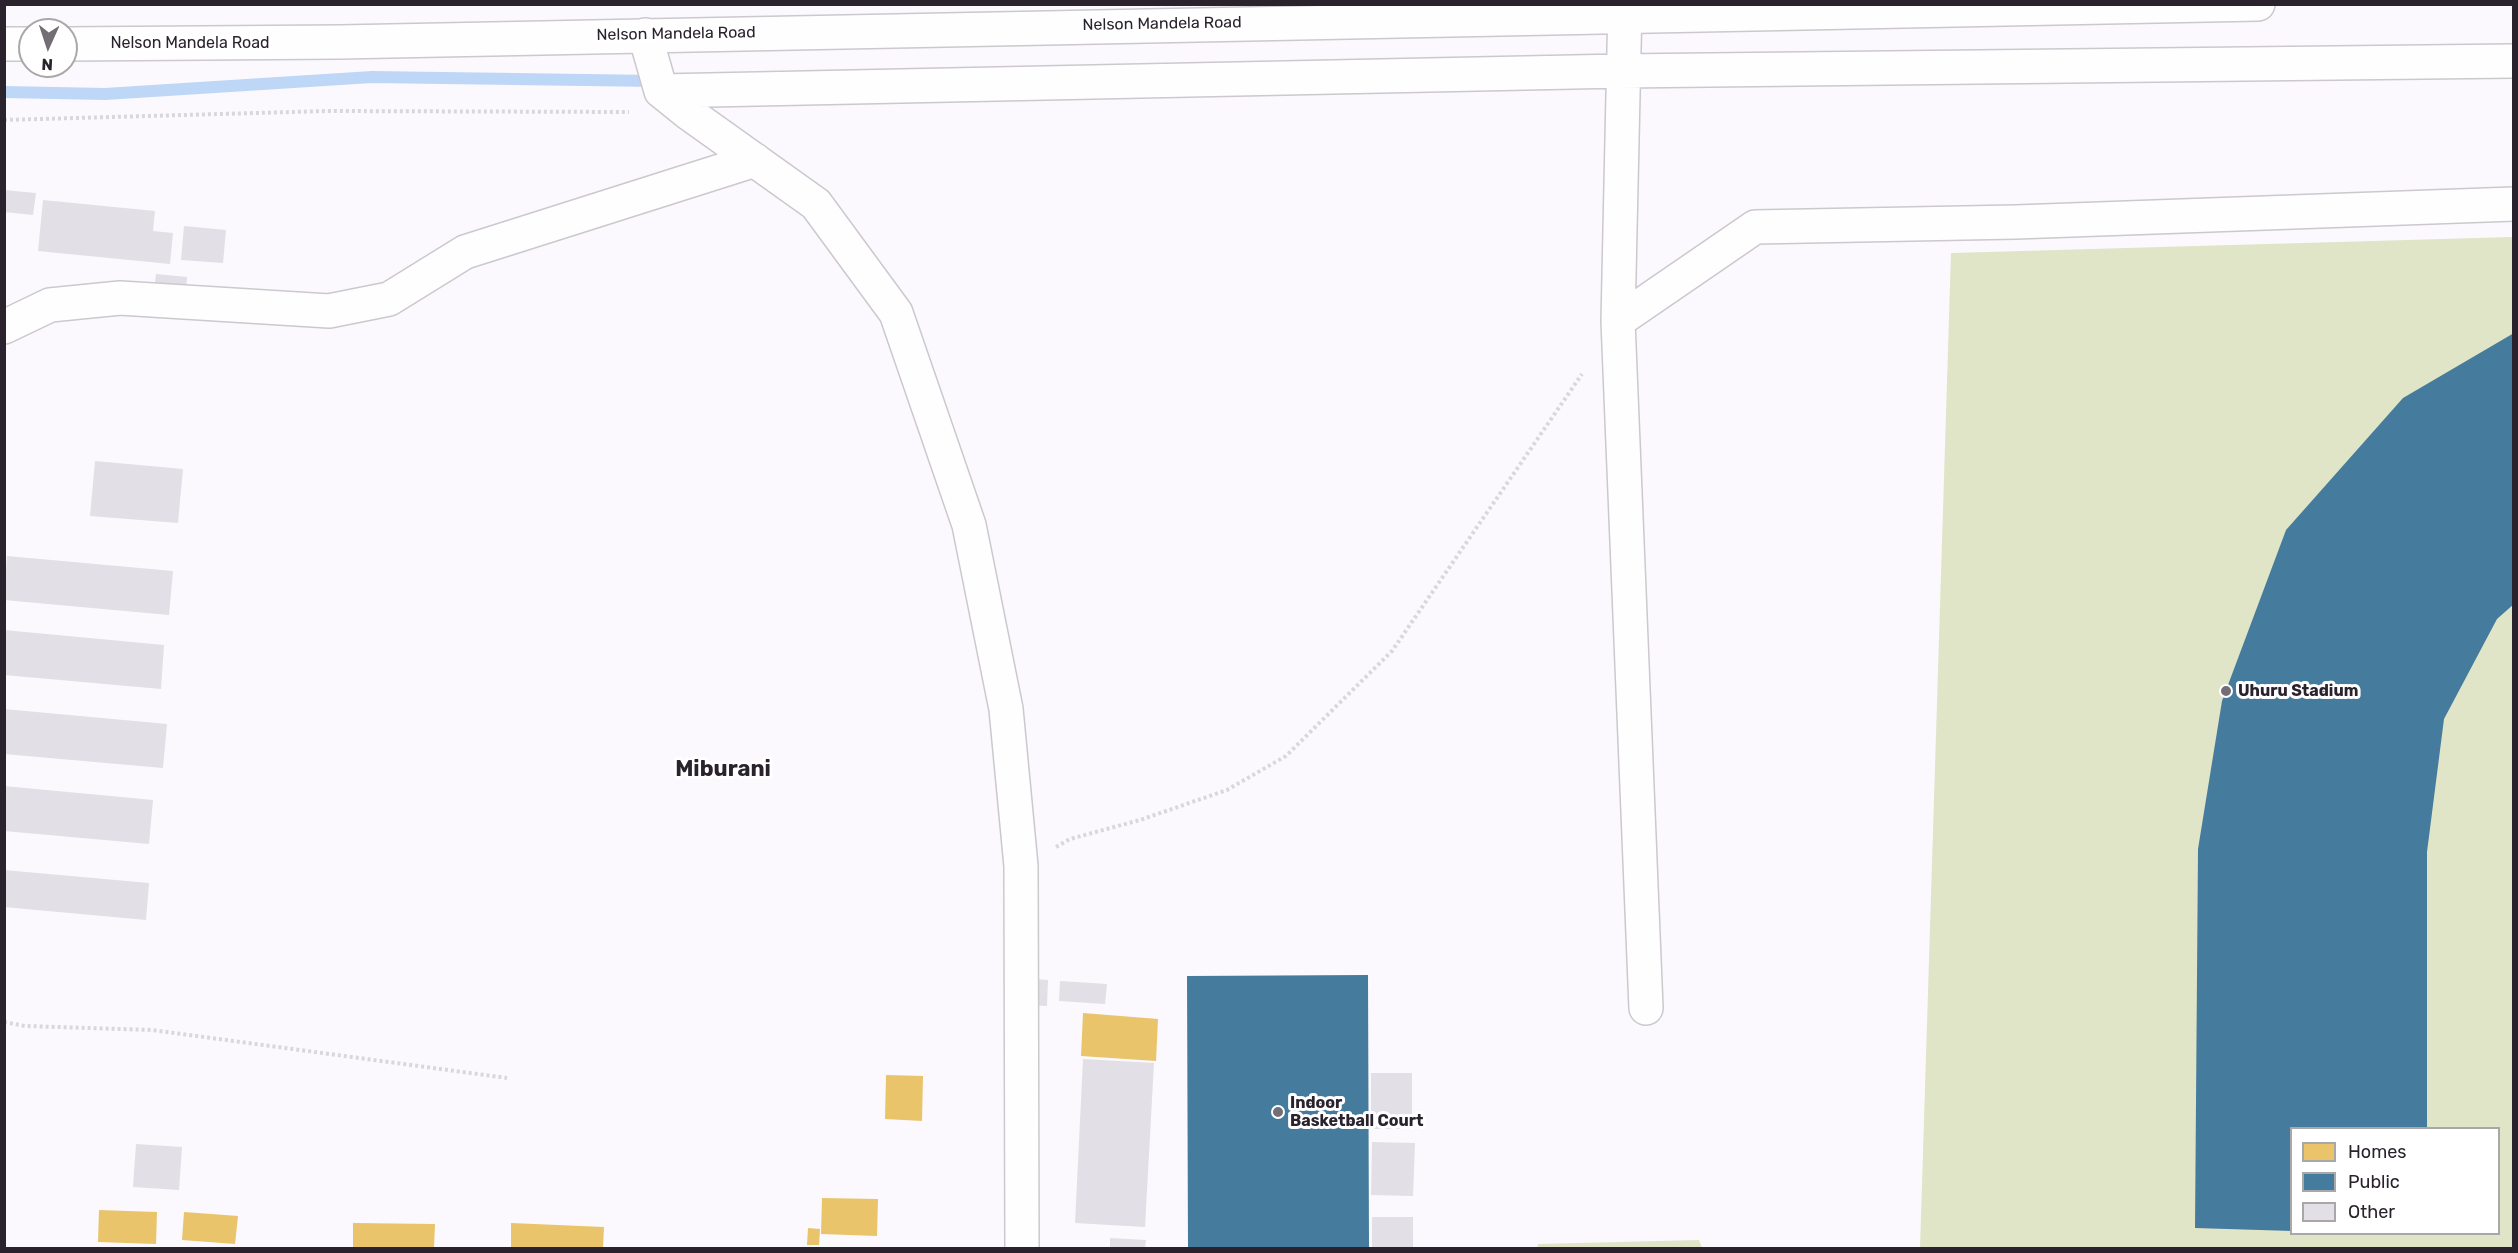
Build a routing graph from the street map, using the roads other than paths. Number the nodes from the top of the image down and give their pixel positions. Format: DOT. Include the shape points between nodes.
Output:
graph roads {
  1 [pos="2258,4"];
  2 [pos="1624,10"];
  3 [pos="645,34"];
  4 [pos="78,44"];
  5 [pos="2514,61"];
  6 [pos="1621,71"];
  7 [pos="661,91"];
  8 [pos="755,160"];
  9 [pos="2514,204"];
  10 [pos="1618,321"];
  11 [pos="4,327"];
  12 [pos="1646,1008"];
  13 [pos="1022,1248"];
  1 -- 2 [label="main road, Nelson Mandela Road"];
  2 -- 3 [label="main road, Nelson Mandela Road"];
  2 -- 6 [label="main road"];
  3 -- 4 [label="main road, Nelson Mandela Road"];
  3 -- 7 [label="main road"];
  5 -- 6 [label="main road"];
  6 -- 7 [label="main road"];
  6 -- 10 [label="main road"];
  7 -- 8 [label="main road"];
  8 -- 11 [label="main road" via="465,252 389,299 330,310 120,298 50,305"];
  8 -- 13 [label="main road" via="816,204 896,313 969,525 1006,709 1021,866"];
  9 -- 10 [label="main road" via="1755,227"];
  10 -- 12 [label="main road"];
}
